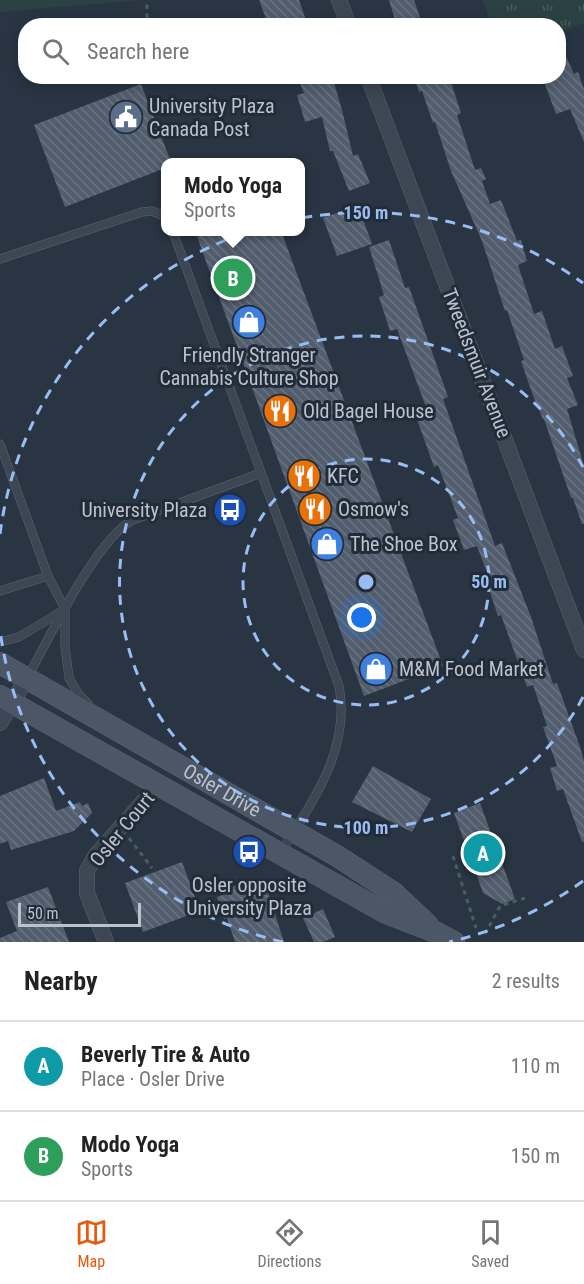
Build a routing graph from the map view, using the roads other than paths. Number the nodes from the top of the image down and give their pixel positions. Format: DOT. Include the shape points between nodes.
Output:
graph roads {
  1 [pos="339,0"];
  2 [pos="346,18"];
  3 [pos="371,84"];
  4 [pos="161,215"];
  5 [pos="175,236"];
  6 [pos="0,259"];
  7 [pos="0,444"];
  8 [pos="261,473"];
  9 [pos="48,576"];
  10 [pos="0,591"];
  11 [pos="65,609"];
  12 [pos="0,642"];
  13 [pos="584,650"];
  14 [pos="0,663"];
  15 [pos="27,678"];
  16 [pos="7,700"];
  17 [pos="0,723"];
  18 [pos="108,725"];
  19 [pos="157,786"];
  20 [pos="295,830"];
  21 [pos="280,854"];
  22 [pos="439,939"];
  23 [pos="105,942"];
  1 -- 2 [label="street"];
  3 -- 13 [label="street, Tweedsmuir Avenue"];
  4 -- 6 [label="lane" via="142,212"];
  5 -- 8 [label="lane"];
  7 -- 9 [label="lane"];
  8 -- 11 [label="lane" via="125,524 102,549"];
  8 -- 20 [label="lane" via="341,698 341,729 332,760"];
  9 -- 10 [label="lane"];
  9 -- 11 [label="lane"];
  11 -- 12 [label="lane" via="19,637"];
  11 -- 15 [label="lane"];
  11 -- 18 [label="lane" via="65,661 69,678"];
  14 -- 15 [label="main road, Osler Drive"];
  15 -- 16 [label="street"];
  15 -- 18 [label="main road, Osler Drive"];
  16 -- 17 [label="street"];
  16 -- 19 [label="main road, Osler Drive"];
  18 -- 20 [label="main road, Osler Drive"];
  19 -- 21 [label="main road, Osler Drive"];
  19 -- 23 [label="street, Osler Court" via="96,855 87,871 87,892"];
  20 -- 21 [label="lane"];
  20 -- 22 [label="main road, Osler Drive" via="394,893"];
  21 -- 22 [label="main road, Osler Drive"];
}
